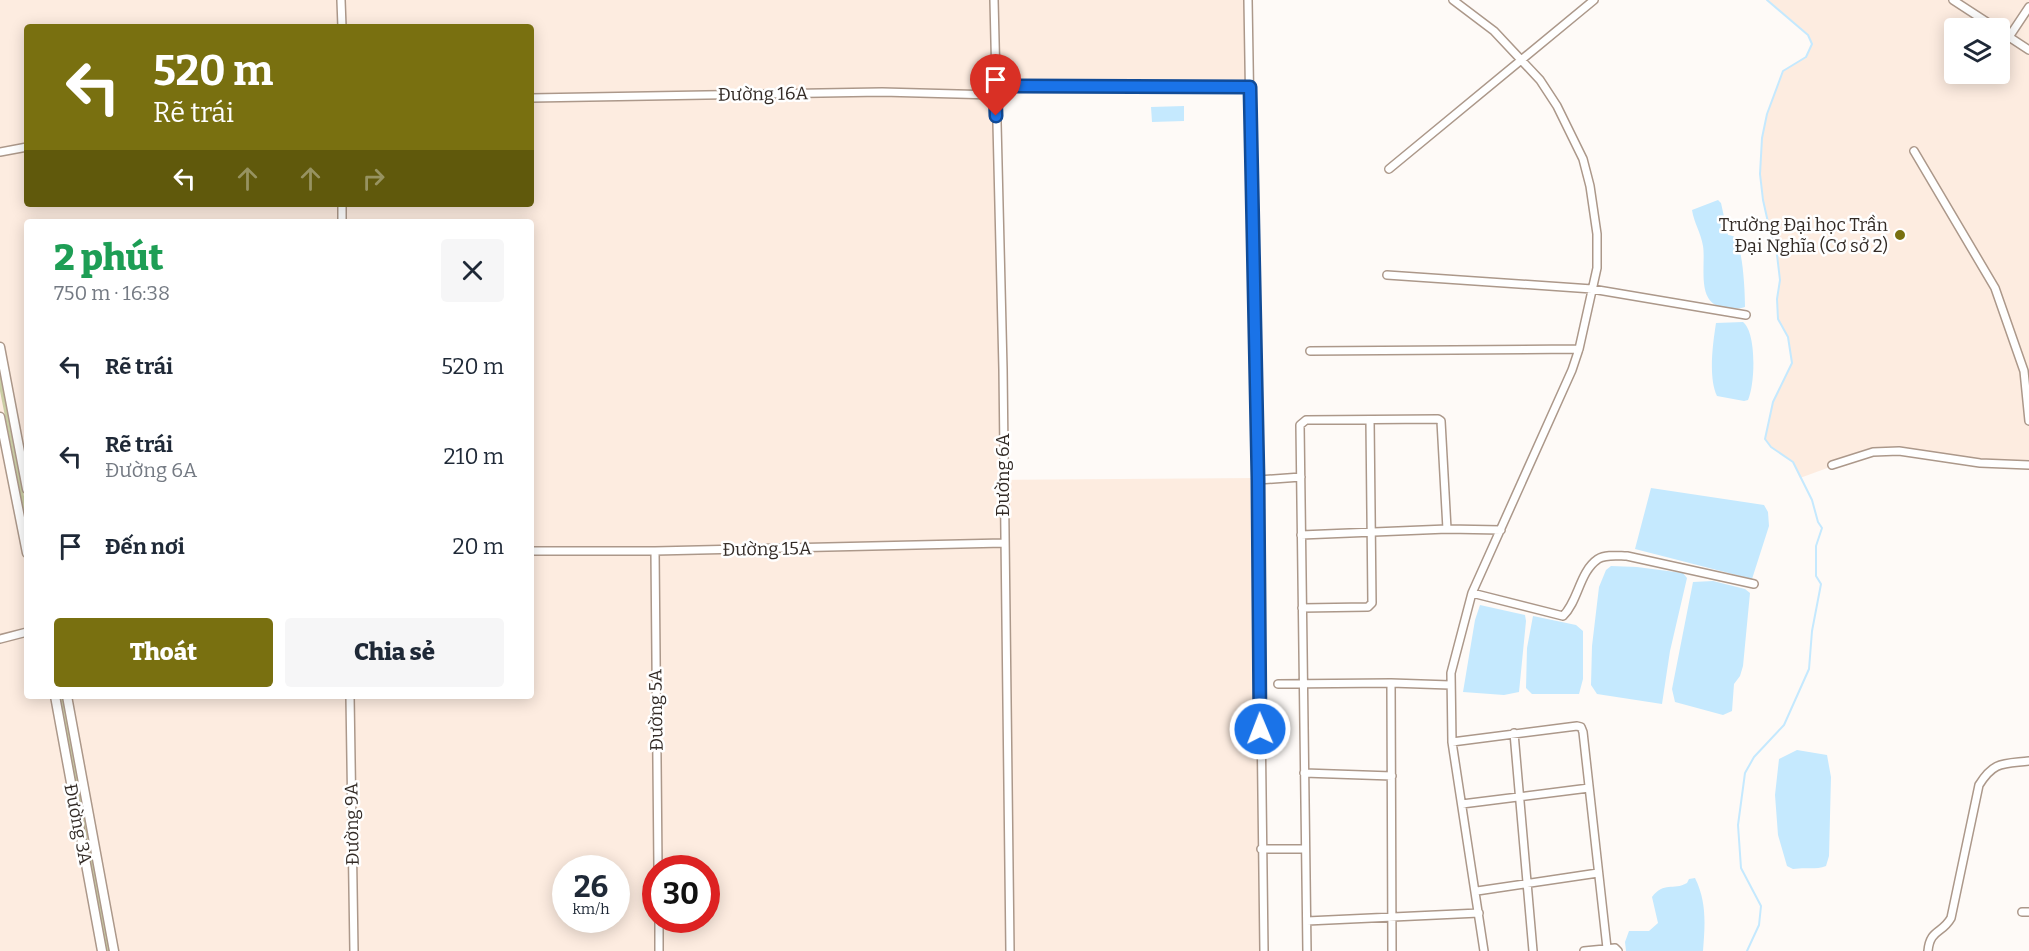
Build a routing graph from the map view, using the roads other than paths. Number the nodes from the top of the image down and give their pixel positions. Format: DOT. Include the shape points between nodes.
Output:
graph roads {
  1 [pos="341,0"];
  2 [pos="994,0"];
  3 [pos="1248,0"];
  4 [pos="1453,0"];
  5 [pos="1594,0"];
  6 [pos="1953,0"];
  7 [pos="2029,7"];
  8 [pos="1980,18"];
  9 [pos="342,24"];
  10 [pos="2010,36"];
  11 [pos="2010,38"];
  12 [pos="2029,50"];
  13 [pos="1521,60"];
  14 [pos="995,86"];
  15 [pos="1250,87"];
  16 [pos="995,95"];
  17 [pos="534,98"];
  18 [pos="24,148"];
  19 [pos="0,152"];
  20 [pos="1914,152"];
  21 [pos="1389,169"];
  22 [pos="1387,275"];
  23 [pos="1592,289"];
  24 [pos="1746,315"];
  25 [pos="0,347"];
  26 [pos="1579,349"];
  27 [pos="1310,351"];
  28 [pos="0,417"];
  29 [pos="1370,420"];
  30 [pos="2029,421"];
  31 [pos="1832,465"];
  32 [pos="2029,465"];
  33 [pos="24,473"];
  34 [pos="1301,477"];
  35 [pos="1258,480"];
  36 [pos="1447,529"];
  37 [pos="1501,530"];
  38 [pos="1372,532"];
  39 [pos="1301,535"];
  40 [pos="24,538"];
  41 [pos="1004,543"];
  42 [pos="534,551"];
  43 [pos="654,551"];
  44 [pos="1754,584"];
  45 [pos="1472,593"];
  46 [pos="1302,608"];
  47 [pos="24,633"];
  48 [pos="0,639"];
  49 [pos="1303,683"];
  50 [pos="1391,683"];
  51 [pos="1278,684"];
  52 [pos="1450,685"];
  53 [pos="55,699"];
  54 [pos="68,699"];
  55 [pos="350,699"];
  56 [pos="1514,733"];
  57 [pos="1452,742"];
  58 [pos="2029,760"];
  59 [pos="1304,774"];
  60 [pos="1392,776"];
  61 [pos="1589,788"];
  62 [pos="1521,796"];
  63 [pos="1462,804"];
  64 [pos="1262,849"];
  65 [pos="1305,849"];
  66 [pos="658,855"];
  67 [pos="1598,873"];
  68 [pos="1528,883"];
  69 [pos="1476,891"];
  70 [pos="1479,913"];
  71 [pos="1392,918"];
  72 [pos="1307,921"];
  73 [pos="659,933"];
  74 [pos="1607,948"];
  75 [pos="102,951"];
  76 [pos="114,951"];
  77 [pos="354,951"];
  78 [pos="659,951"];
  79 [pos="1010,951"];
  80 [pos="1264,951"];
  81 [pos="1307,951"];
  82 [pos="1392,951"];
  83 [pos="1484,951"];
  84 [pos="1533,951"];
  85 [pos="1584,951"];
  86 [pos="1618,951"];
  87 [pos="1928,951"];
  1 -- 9 [label="street"];
  2 -- 14 [label="street, Đường 6A"];
  3 -- 15 [label="street"];
  4 -- 13 [label="street" via="1494,31"];
  5 -- 13 [label="street"];
  6 -- 8 [label="street"];
  7 -- 10 [label="street"];
  11 -- 12 [label="street"];
  13 -- 21 [label="street"];
  13 -- 23 [label="street" via="1557,106 1583,159 1596,234 1597,268"];
  14 -- 15 [label="street"];
  14 -- 16 [label="street, Đường 6A"];
  15 -- 35 [label="street"];
  16 -- 17 [label="street, Đường 16A" via="882,92"];
  16 -- 41 [label="street, Đường 6A"];
  18 -- 19 [label="street"];
  20 -- 30 [label="street" via="1995,288 2024,371"];
  22 -- 23 [label="street"];
  23 -- 24 [label="street"];
  23 -- 26 [label="street"];
  25 -- 33 [label="street"];
  26 -- 27 [label="street"];
  26 -- 37 [label="street"];
  28 -- 40 [label="street"];
  29 -- 34 [label="street" via="1306,420 1300,424"];
  29 -- 36 [label="street" via="1441,421"];
  29 -- 38 [label="street"];
  31 -- 32 [label="street" via="1873,452 1899,451 1980,463"];
  34 -- 35 [label="street"];
  34 -- 39 [label="street"];
  35 -- 64 [label="street"];
  36 -- 37 [label="street"];
  36 -- 38 [label="street"];
  37 -- 45 [label="street"];
  38 -- 39 [label="street"];
  38 -- 46 [label="street" via="1371,606"];
  39 -- 46 [label="street"];
  41 -- 43 [label="street, Đường 15A"];
  41 -- 79 [label="street, Đường 6A"];
  42 -- 43 [label="street, Đường 15A"];
  43 -- 66 [label="street, Đường 5A"];
  44 -- 45 [label="street" via="1611,555 1599,558 1582,578 1563,616"];
  45 -- 52 [label="street"];
  46 -- 49 [label="street"];
  47 -- 48 [label="street"];
  49 -- 50 [label="street"];
  49 -- 51 [label="street"];
  49 -- 59 [label="street"];
  50 -- 52 [label="street"];
  50 -- 60 [label="street"];
  52 -- 57 [label="street"];
  53 -- 75 [label="street, Đường 3A"];
  54 -- 76 [label="street, Đường 3A"];
  55 -- 77 [label="street, Đường 9A"];
  56 -- 57 [label="street"];
  56 -- 61 [label="street" via="1581,728"];
  56 -- 62 [label="street"];
  57 -- 63 [label="street"];
  58 -- 87 [label="street" via="2000,764 1987,771 1979,785 1952,918 1929,940"];
  59 -- 60 [label="street"];
  59 -- 65 [label="street"];
  60 -- 71 [label="street"];
  61 -- 62 [label="street"];
  61 -- 67 [label="street"];
  62 -- 63 [label="street"];
  62 -- 68 [label="street"];
  63 -- 69 [label="street"];
  64 -- 65 [label="street"];
  64 -- 80 [label="street"];
  65 -- 72 [label="street"];
  67 -- 68 [label="street"];
  67 -- 74 [label="street"];
  68 -- 69 [label="street"];
  68 -- 84 [label="street"];
  69 -- 70 [label="street"];
  70 -- 71 [label="street"];
  70 -- 83 [label="street"];
  71 -- 72 [label="street"];
  71 -- 82 [label="street"];
  72 -- 81 [label="street"];
  73 -- 78 [label="street"];
  74 -- 85 [label="street"];
  74 -- 86 [label="street"];
}
